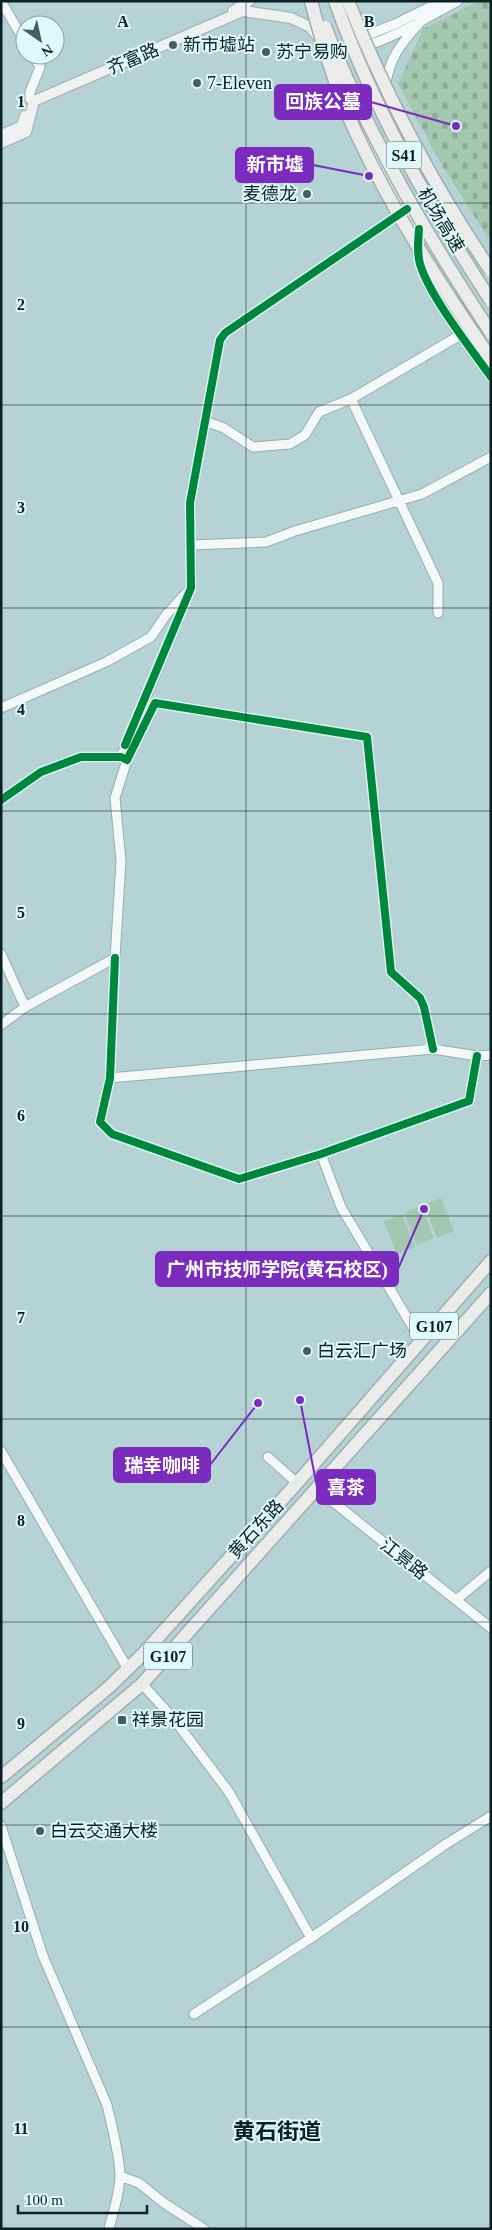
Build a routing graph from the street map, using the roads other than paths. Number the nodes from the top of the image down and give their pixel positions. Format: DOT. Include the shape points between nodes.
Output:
graph roads {
  1 [pos="1,1"];
  2 [pos="249,1"];
  3 [pos="311,1"];
  4 [pos="316,1"];
  5 [pos="335,1"];
  6 [pos="341,1"];
  7 [pos="348,1"];
  8 [pos="442,1"];
  9 [pos="458,1"];
  10 [pos="423,20"];
  11 [pos="15,25"];
  12 [pos="356,44"];
  13 [pos="329,50"];
  14 [pos="38,65"];
  15 [pos="338,71"];
  16 [pos="32,100"];
  17 [pos="382,103"];
  18 [pos="1,135"];
  19 [pos="1,143"];
  20 [pos="407,209"];
  21 [pos="419,229"];
  22 [pos="460,245"];
  23 [pos="491,262"];
  24 [pos="491,271"];
  25 [pos="491,293"];
  26 [pos="491,301"];
  27 [pos="491,333"];
  28 [pos="462,334"];
  29 [pos="491,340"];
  30 [pos="491,359"];
  31 [pos="491,377"];
  32 [pos="351,399"];
  33 [pos="205,421"];
  34 [pos="491,457"];
  35 [pos="399,501"];
  36 [pos="190,545"];
  37 [pos="190,588"];
  38 [pos="438,613"];
  39 [pos="1,708"];
  40 [pos="124,758"];
  41 [pos="1,800"];
  42 [pos="1,954"];
  43 [pos="115,958"];
  44 [pos="25,1007"];
  45 [pos="1,1025"];
  46 [pos="433,1049"];
  47 [pos="491,1055"];
  48 [pos="477,1056"];
  49 [pos="110,1078"];
  50 [pos="321,1154"];
  51 [pos="491,1261"];
  52 [pos="491,1293"];
  53 [pos="421,1341"];
  54 [pos="1,1451"];
  55 [pos="268,1457"];
  56 [pos="297,1483"];
  57 [pos="317,1489"];
  58 [pos="491,1570"];
  59 [pos="456,1600"];
  60 [pos="491,1628"];
  61 [pos="128,1669"];
  62 [pos="142,1684"];
  63 [pos="1,1777"];
  64 [pos="1,1803"];
  65 [pos="491,1816"];
  66 [pos="1,1826"];
  67 [pos="310,1938"];
  68 [pos="194,2014"];
  69 [pos="120,2176"];
  70 [pos="108,2229"];
  71 [pos="204,2229"];
  1 -- 11 [label="street"];
  2 -- 16 [label="main road, 齐富路" via="198,28"];
  3 -- 13 [label="highway"];
  3 -- 30 [label="highway, bridge" via="331,70 362,145 430,266"];
  4 -- 27 [label="highway, 机场高速 / S41, bridge" via="341,66 388,161 427,233"];
  5 -- 26 [label="highway, 机场高速 / S41, bridge" via="358,62 398,144 447,232"];
  6 -- 12 [label="highway"];
  7 -- 24 [label="highway, bridge" via="410,135"];
  8 -- 12 [label="street"];
  9 -- 10 [label="street"];
  10 -- 12 [label="street" via="379,40"];
  10 -- 17 [label="street" via="391,61"];
  12 -- 13 [label="street"];
  12 -- 17 [label="highway"];
  13 -- 15 [label="highway"];
  14 -- 16 [label="street" via="30,92"];
  15 -- 16 [label="main road, 齐富路" via="310,27 283,16 243,11"];
  15 -- 20 [label="highway" via="359,121"];
  16 -- 18 [label="main road" via="22,126"];
  16 -- 19 [label="main road" via="26,132"];
  17 -- 22 [label="highway"];
  20 -- 21 [label="highway"];
  20 -- 33 [label="street" via="225,332 220,340"];
  21 -- 28 [label="main road" via="418,253 423,273"];
  21 -- 29 [label="highway"];
  22 -- 23 [label="main road"];
  22 -- 25 [label="highway"];
  28 -- 31 [label="main road"];
  28 -- 32 [label="street"];
  32 -- 33 [label="street" via="320,412 305,435 290,444 253,447 224,428"];
  32 -- 35 [label="street"];
  33 -- 36 [label="street" via="190,503"];
  34 -- 35 [label="street" via="422,494"];
  35 -- 36 [label="street" via="266,542"];
  35 -- 38 [label="street" via="438,583"];
  36 -- 37 [label="street"];
  37 -- 39 [label="street" via="151,637 106,662"];
  37 -- 40 [label="street"];
  40 -- 41 [label="street" via="81,757 42,772"];
  40 -- 43 [label="street" via="115,798 122,861"];
  40 -- 46 [label="street" via="155,704 366,737 391,972 420,998"];
  42 -- 44 [label="street"];
  43 -- 44 [label="street"];
  43 -- 49 [label="street"];
  44 -- 45 [label="street"];
  46 -- 48 [label="street"];
  46 -- 49 [label="street"];
  47 -- 48 [label="street"];
  48 -- 50 [label="street" via="469,1102"];
  49 -- 50 [label="street" via="100,1122 112,1134 239,1179"];
  50 -- 53 [label="street" via="341,1207"];
  51 -- 53 [label="highway, 黄石东路 / G107"];
  52 -- 57 [label="highway, 黄石东路 / G107"];
  53 -- 56 [label="highway, 黄石东路 / G107"];
  54 -- 61 [label="street"];
  55 -- 56 [label="street"];
  56 -- 61 [label="highway, 黄石东路 / G107"];
  57 -- 59 [label="street, 江景路"];
  57 -- 62 [label="highway, 黄石东路 / G107"];
  58 -- 59 [label="street"];
  59 -- 60 [label="street, 江景路"];
  61 -- 63 [label="highway, 黄石东路 / G107"];
  62 -- 64 [label="highway, 黄石东路 / G107"];
  62 -- 67 [label="street" via="173,1718 229,1792"];
  65 -- 67 [label="street"];
  66 -- 69 [label="street" via="43,1956 106,2105"];
  67 -- 68 [label="street"];
  69 -- 70 [label="street"];
  69 -- 71 [label="street" via="139,2183"];
}
